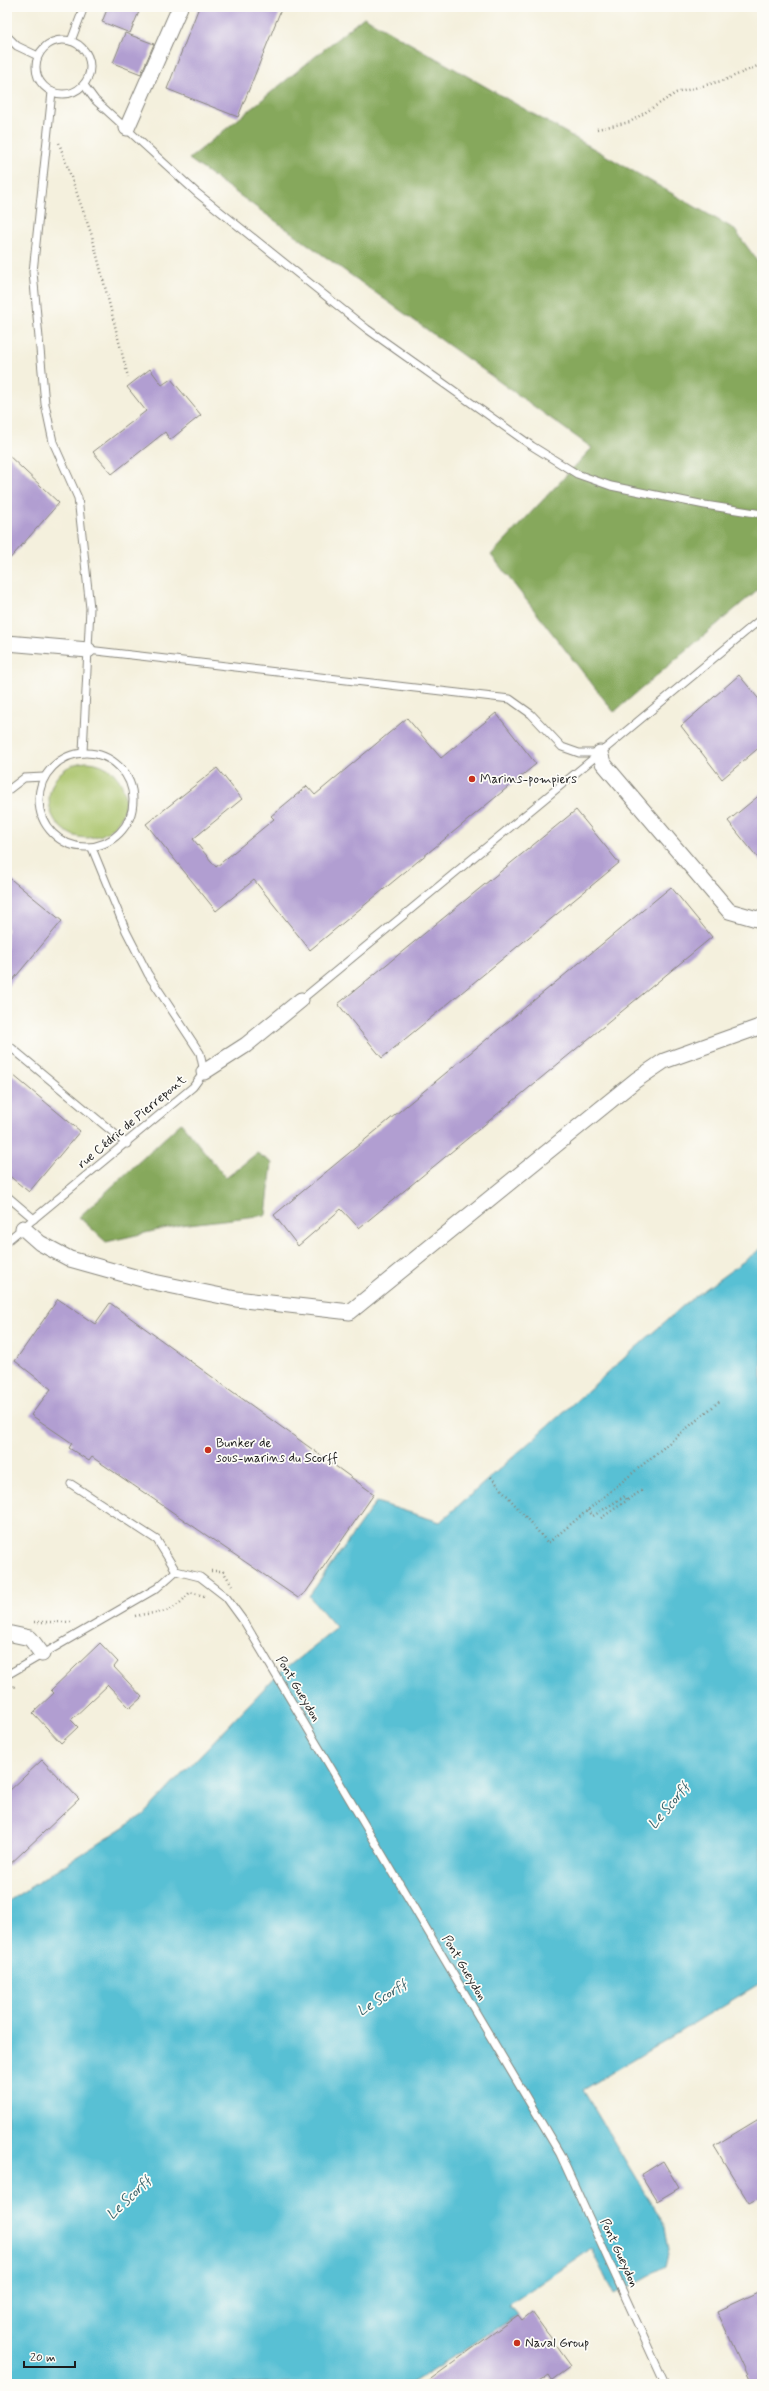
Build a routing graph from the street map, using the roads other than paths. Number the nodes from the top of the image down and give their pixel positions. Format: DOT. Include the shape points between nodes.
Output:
graph roads {
  1 [pos="84,7"];
  2 [pos="180,7"];
  3 [pos="7,36"];
  4 [pos="71,41"];
  5 [pos="38,56"];
  6 [pos="84,85"];
  7 [pos="52,92"];
  8 [pos="128,128"];
  9 [pos="762,514"];
  10 [pos="762,618"];
  11 [pos="7,642"];
  12 [pos="88,650"];
  13 [pos="83,752"];
  14 [pos="600,753"];
  15 [pos="44,777"];
  16 [pos="7,791"];
  17 [pos="92,848"];
  18 [pos="762,916"];
  19 [pos="300,1000"];
  20 [pos="762,1026"];
  21 [pos="7,1044"];
  22 [pos="204,1072"];
  23 [pos="127,1144"];
  24 [pos="7,1196"];
  25 [pos="28,1224"];
  26 [pos="7,1241"];
  27 [pos="71,1484"];
  28 [pos="176,1571"];
  29 [pos="7,1633"];
  30 [pos="42,1654"];
  31 [pos="7,1675"];
  32 [pos="665,2384"];
  1 -- 4 [label="lane"];
  2 -- 8 [label="street"];
  3 -- 5 [label="lane" via="17,46"];
  4 -- 5 [label="lane" via="50,42"];
  4 -- 6 [label="lane" via="84,50 89,58 89,76"];
  5 -- 7 [label="lane" via="35,64 38,77 45,88"];
  6 -- 7 [label="lane" via="69,94"];
  6 -- 8 [label="lane" via="95,100"];
  7 -- 12 [label="lane" via="33,272 45,404 53,442 78,498 90,608"];
  8 -- 9 [label="lane" via="139,142 197,194 368,329 532,446 577,474 611,486"];
  10 -- 14 [label="lane"];
  11 -- 12 [label="street"];
  12 -- 13 [label="lane"];
  12 -- 14 [label="lane" via="510,699 532,714 562,747 579,753"];
  13 -- 15 [label="lane" via="67,756 54,765"];
  13 -- 17 [label="lane" via="99,754 113,761 125,772 132,787 134,802 130,818 122,832 110,842"];
  14 -- 18 [label="street" via="603,763 729,911 757,919"];
  14 -- 19 [label="lane"];
  15 -- 16 [label="lane" via="24,778"];
  15 -- 17 [label="lane" via="39,791 38,807 43,822 52,834 65,843 79,848"];
  17 -- 22 [label="lane" via="126,931 148,974 200,1053"];
  19 -- 22 [label="street" via="246,1045"];
  20 -- 25 [label="street" via="664,1061 636,1080 350,1312 236,1299 149,1281 70,1259 40,1243"];
  21 -- 23 [label="lane"];
  22 -- 23 [label="lane, rue Cédric de Pierrepont" via="193,1087"];
  23 -- 25 [label="lane, rue Cédric de Pierrepont"];
  24 -- 25 [label="lane"];
  25 -- 26 [label="lane, rue Cédric de Pierrepont"];
  27 -- 28 [label="lane" via="157,1540"];
  28 -- 30 [label="lane" via="157,1588"];
  28 -- 32 [label="lane, Pont Gueydon" via="200,1577 226,1597 244,1623 560,2154"];
  29 -- 30 [label="street" via="30,1638"];
  30 -- 31 [label="lane"];
}
